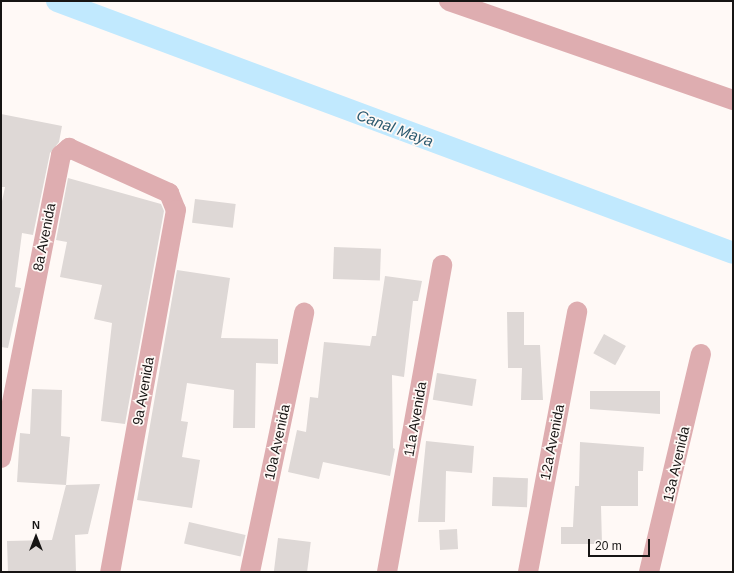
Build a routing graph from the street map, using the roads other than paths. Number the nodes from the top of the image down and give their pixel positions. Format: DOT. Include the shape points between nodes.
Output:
graph roads {
  1 [pos="449,1"];
  2 [pos="733,100"];
  3 [pos="176,210"];
  4 [pos="442,266"];
  5 [pos="577,312"];
  6 [pos="304,313"];
  7 [pos="701,354"];
  8 [pos="1,458"];
  9 [pos="110,572"];
  10 [pos="250,572"];
  11 [pos="387,572"];
  12 [pos="528,572"];
  13 [pos="649,572"];
  1 -- 2 [label="street"];
  3 -- 8 [label="street, 8a Avenida" via="169,193 69,148 64,150"];
  3 -- 9 [label="street, 9a Avenida"];
  4 -- 11 [label="street, 11a Avenida"];
  5 -- 12 [label="street, 12a Avenida"];
  6 -- 10 [label="street, 10a Avenida"];
  7 -- 13 [label="street, 13a Avenida"];
}
